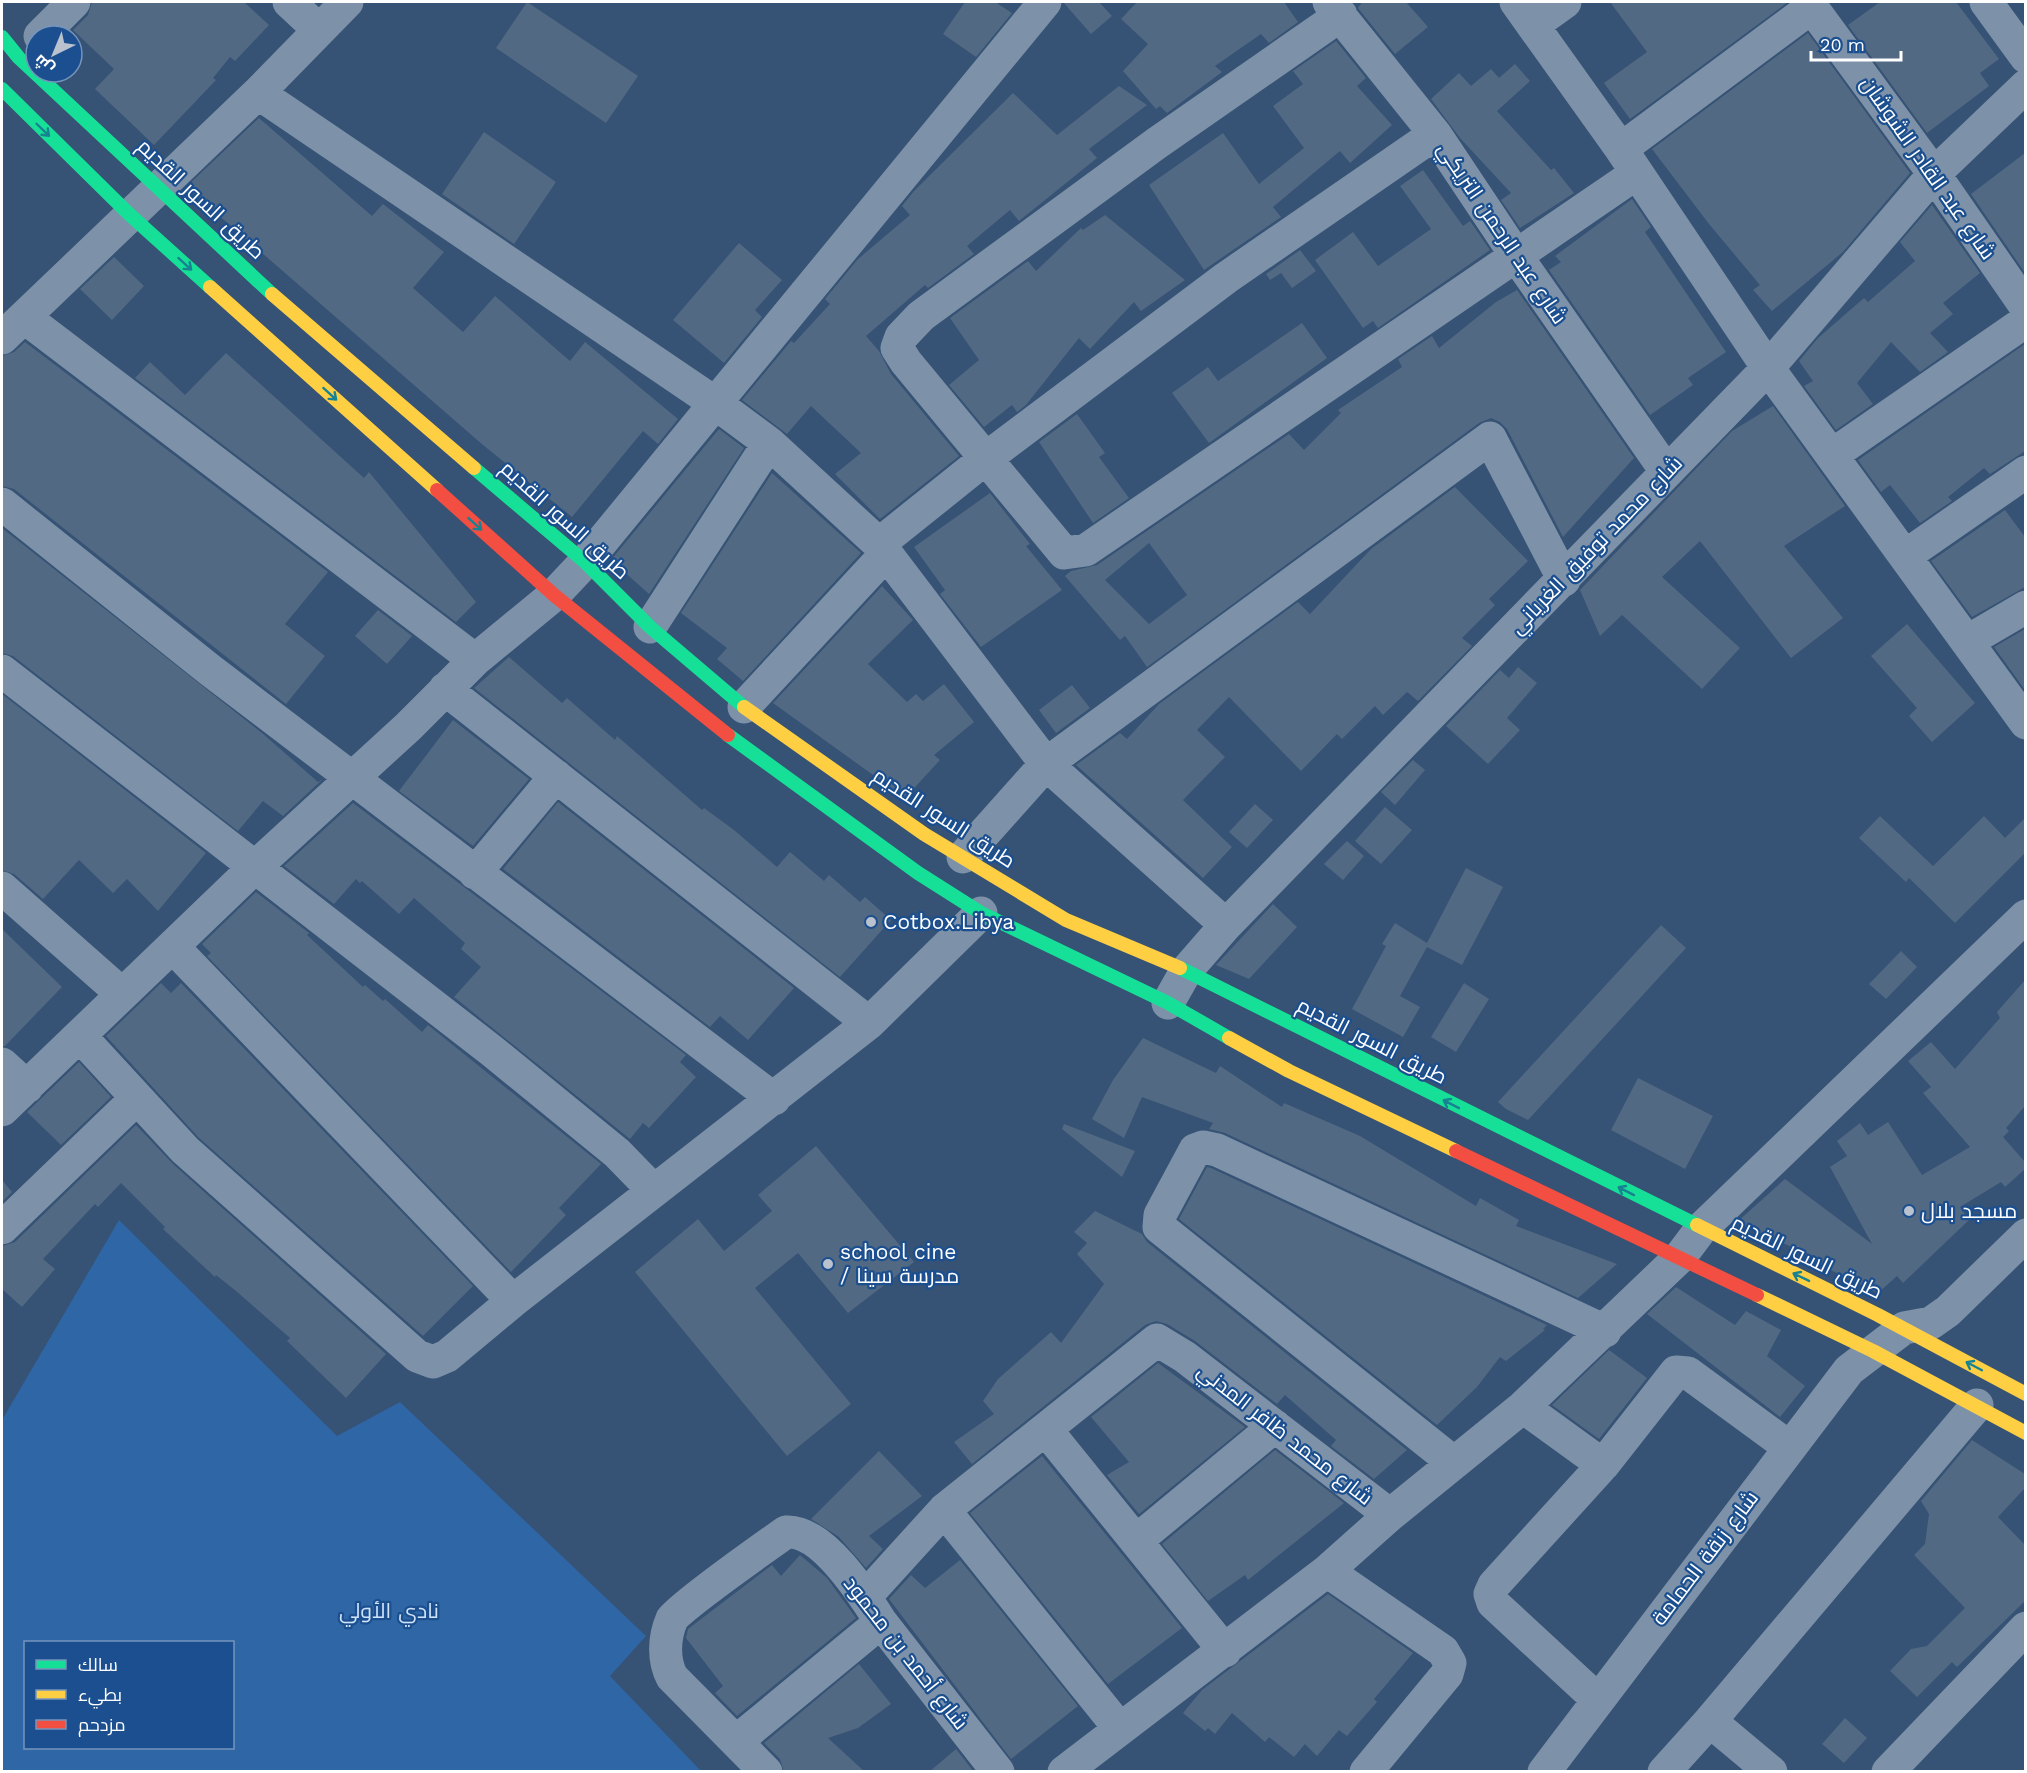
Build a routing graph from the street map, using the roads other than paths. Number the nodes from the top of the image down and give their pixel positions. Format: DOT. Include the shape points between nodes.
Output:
graph roads {
  1 [pos="74,2"];
  2 [pos="289,2"];
  3 [pos="346,2"];
  4 [pos="1045,2"];
  5 [pos="1565,2"];
  6 [pos="1986,2"];
  7 [pos="1810,4"];
  8 [pos="1335,8"];
  9 [pos="1524,13"];
  10 [pos="47,24"];
  11 [pos="319,30"];
  12 [pos="2025,57"];
  13 [pos="62,84"];
  14 [pos="2025,86"];
  15 [pos="2,89"];
  16 [pos="258,93"];
  17 [pos="1436,134"];
  18 [pos="1629,161"];
  19 [pos="1934,174"];
  20 [pos="158,188"];
  21 [pos="129,214"];
  22 [pos="1517,257"];
  23 [pos="2025,307"];
  24 [pos="2025,321"];
  25 [pos="13,328"];
  26 [pos="1768,368"];
  27 [pos="715,403"];
  28 [pos="769,443"];
  29 [pos="1832,455"];
  30 [pos="985,459"];
  31 [pos="1666,471"];
  32 [pos="2025,472"];
  33 [pos="2,504"];
  34 [pos="883,549"];
  35 [pos="1905,556"];
  36 [pos="585,562"];
  37 [pos="1564,580"];
  38 [pos="554,595"];
  39 [pos="2025,607"];
  40 [pos="650,627"];
  41 [pos="1968,641"];
  42 [pos="475,660"];
  43 [pos="2,671"];
  44 [pos="445,689"];
  45 [pos="744,707"];
  46 [pos="2025,723"];
  47 [pos="1046,764"];
  48 [pos="556,776"];
  49 [pos="353,778"];
  50 [pos="963,857"];
  51 [pos="255,867"];
  52 [pos="475,873"];
  53 [pos="2,888"];
  54 [pos="981,913"];
  55 [pos="2025,916"];
  56 [pos="1226,925"];
  57 [pos="173,947"];
  58 [pos="1186,971"];
  59 [pos="121,993"];
  60 [pos="1168,1004"];
  61 [pos="869,1023"];
  62 [pos="80,1036"];
  63 [pos="2,1064"];
  64 [pos="27,1087"];
  65 [pos="136,1099"];
  66 [pos="774,1099"];
  67 [pos="2,1110"];
  68 [pos="654,1191"];
  69 [pos="2,1228"];
  70 [pos="1701,1229"];
  71 [pos="2025,1235"];
  72 [pos="1680,1257"];
  73 [pos="513,1301"];
  74 [pos="1904,1328"];
  75 [pos="1605,1331"];
  76 [pos="1872,1351"];
  77 [pos="2025,1394"];
  78 [pos="1977,1405"];
  79 [pos="1522,1407"];
  80 [pos="1275,1426"];
  81 [pos="1047,1431"];
  82 [pos="2025,1433"];
  83 [pos="1789,1448"];
  84 [pos="1454,1463"];
  85 [pos="1603,1465"];
  86 [pos="944,1510"];
  87 [pos="1390,1515"];
  88 [pos="1136,1541"];
  89 [pos="1328,1571"];
  90 [pos="873,1610"];
  91 [pos="2025,1628"];
  92 [pos="1225,1652"];
  93 [pos="1598,1700"];
  94 [pos="1710,1721"];
  95 [pos="1120,1729"];
  96 [pos="738,1740"];
  97 [pos="766,1772"];
  98 [pos="998,1772"];
  99 [pos="1064,1772"];
  100 [pos="1366,1772"];
  101 [pos="1544,1772"];
  102 [pos="1664,1772"];
  103 [pos="1771,1772"];
  104 [pos="1888,1772"];
  1 -- 10 [label="street"];
  2 -- 11 [label="street"];
  3 -- 11 [label="street"];
  4 -- 27 [label="street"];
  5 -- 9 [label="street"];
  6 -- 12 [label="street"];
  7 -- 18 [label="street"];
  7 -- 19 [label="street, شارع عبد القادر الشوشان"];
  8 -- 17 [label="street, شارع عبد الرحمن التريكي"];
  8 -- 30 [label="street" via="921,316 901,337 897,348 906,362"];
  9 -- 18 [label="street"];
  11 -- 16 [label="street"];
  13 -- 20 [label="main road, طريق السور القديم"];
  14 -- 19 [label="street, شارع محمد توفيق الغرياني"];
  15 -- 21 [label="main road, one-way"];
  16 -- 20 [label="street"];
  16 -- 27 [label="street"];
  17 -- 22 [label="street, شارع عبد الرحمن التريكي"];
  17 -- 30 [label="street" via="1226,278"];
  18 -- 22 [label="street"];
  18 -- 26 [label="street"];
  19 -- 23 [label="street, شارع عبد القادر الشوشان"];
  19 -- 26 [label="street, شارع محمد توفيق الغرياني"];
  20 -- 21 [label="street"];
  20 -- 36 [label="main road, طريق السور القديم" via="304,323"];
  21 -- 25 [label="street"];
  21 -- 38 [label="main road, one-way"];
  22 -- 30 [label="street" via="1086,550 1064,553"];
  22 -- 31 [label="street, شارع عبد الرحمن التريكي"];
  24 -- 29 [label="street"];
  25 -- 42 [label="street"];
  26 -- 29 [label="street"];
  26 -- 31 [label="street, شارع محمد توفيق الغرياني"];
  27 -- 28 [label="street"];
  27 -- 36 [label="street"];
  28 -- 34 [label="street"];
  28 -- 40 [label="street"];
  29 -- 35 [label="street"];
  30 -- 34 [label="street"];
  31 -- 37 [label="street, شارع محمد توفيق الغرياني"];
  32 -- 35 [label="street"];
  33 -- 49 [label="street"];
  34 -- 45 [label="street"];
  34 -- 47 [label="street"];
  35 -- 41 [label="street"];
  36 -- 38 [label="street"];
  36 -- 40 [label="main road, طريق السور القديم"];
  37 -- 47 [label="street" via="1490,438"];
  37 -- 56 [label="street, شارع محمد توفيق الغرياني"];
  38 -- 42 [label="street"];
  38 -- 54 [label="main road" via="745,749 918,873"];
  39 -- 41 [label="street"];
  40 -- 45 [label="main road, طريق السور القديم"];
  41 -- 46 [label="street"];
  42 -- 44 [label="street"];
  43 -- 51 [label="street"];
  44 -- 48 [label="street"];
  44 -- 49 [label="street"];
  45 -- 50 [label="main road, طريق السور القديم" via="924,834"];
  47 -- 50 [label="street"];
  47 -- 56 [label="street"];
  48 -- 52 [label="street"];
  48 -- 61 [label="street"];
  49 -- 51 [label="street"];
  49 -- 52 [label="street"];
  50 -- 58 [label="main road, طريق السور القديم" via="1066,920"];
  51 -- 57 [label="street"];
  51 -- 68 [label="street" via="492,1051 617,1153"];
  52 -- 66 [label="street"];
  53 -- 59 [label="street"];
  54 -- 60 [label="main road"];
  54 -- 61 [label="street"];
  55 -- 70 [label="street" via="1944,976"];
  56 -- 58 [label="street, شارع محمد توفيق الغرياني"];
  57 -- 59 [label="street"];
  57 -- 73 [label="street"];
  58 -- 60 [label="street, شارع محمد توفيق الغرياني"];
  70 -- 58 [label="main road, طريق السور القديم, one-way"];
  59 -- 62 [label="street"];
  60 -- 72 [label="main road" via="1289,1071"];
  61 -- 66 [label="street"];
  62 -- 64 [label="street"];
  62 -- 65 [label="street"];
  63 -- 64 [label="street"];
  64 -- 67 [label="street"];
  65 -- 69 [label="street"];
  65 -- 73 [label="street" via="185,1150 417,1356 433,1362 447,1356"];
  66 -- 68 [label="street"];
  68 -- 73 [label="street"];
  70 -- 72 [label="street"];
  74 -- 70 [label="main road, طريق السور القديم, one-way"];
  71 -- 74 [label="street" via="1948,1311 1931,1323"];
  72 -- 75 [label="street"];
  72 -- 76 [label="main road"];
  74 -- 76 [label="street, شارع زنقة الحمامة"];
  77 -- 74 [label="main road, طريق السور القديم, one-way"];
  75 -- 79 [label="street"];
  75 -- 84 [label="street" via="1217,1150 1195,1150 1160,1215 1159,1227"];
  76 -- 78 [label="main road"];
  76 -- 83 [label="street, شارع زنقة الحمامة" via="1849,1370"];
  78 -- 82 [label="main road"];
  78 -- 94 [label="street"];
  79 -- 84 [label="street"];
  79 -- 85 [label="street"];
  80 -- 81 [label="street, شارع محمد ظافر المدني" via="1157,1340"];
  80 -- 87 [label="street, شارع محمد ظافر المدني"];
  80 -- 88 [label="street"];
  81 -- 86 [label="street"];
  81 -- 88 [label="street"];
  83 -- 85 [label="street" via="1688,1372 1676,1372"];
  83 -- 93 [label="street, شارع زنقة الحمامة"];
  84 -- 87 [label="street"];
  85 -- 93 [label="street" via="1490,1594 1493,1603"];
  86 -- 90 [label="street"];
  86 -- 95 [label="street"];
  87 -- 89 [label="street"];
  88 -- 92 [label="street"];
  89 -- 92 [label="street"];
  89 -- 100 [label="street" via="1443,1650 1450,1663 1447,1674"];
  90 -- 96 [label="street"];
  90 -- 96 [label="street, شارع أحمد بن محمود" via="828,1552 796,1531 786,1532 673,1617 666,1642 672,1677"];
  90 -- 98 [label="street, شارع أحمد بن محمود"];
  91 -- 104 [label="street"];
  92 -- 95 [label="street"];
  93 -- 101 [label="street, شارع زنقة الحمامة"];
  94 -- 102 [label="street"];
  94 -- 103 [label="street"];
  95 -- 99 [label="street"];
  96 -- 97 [label="street"];
}
